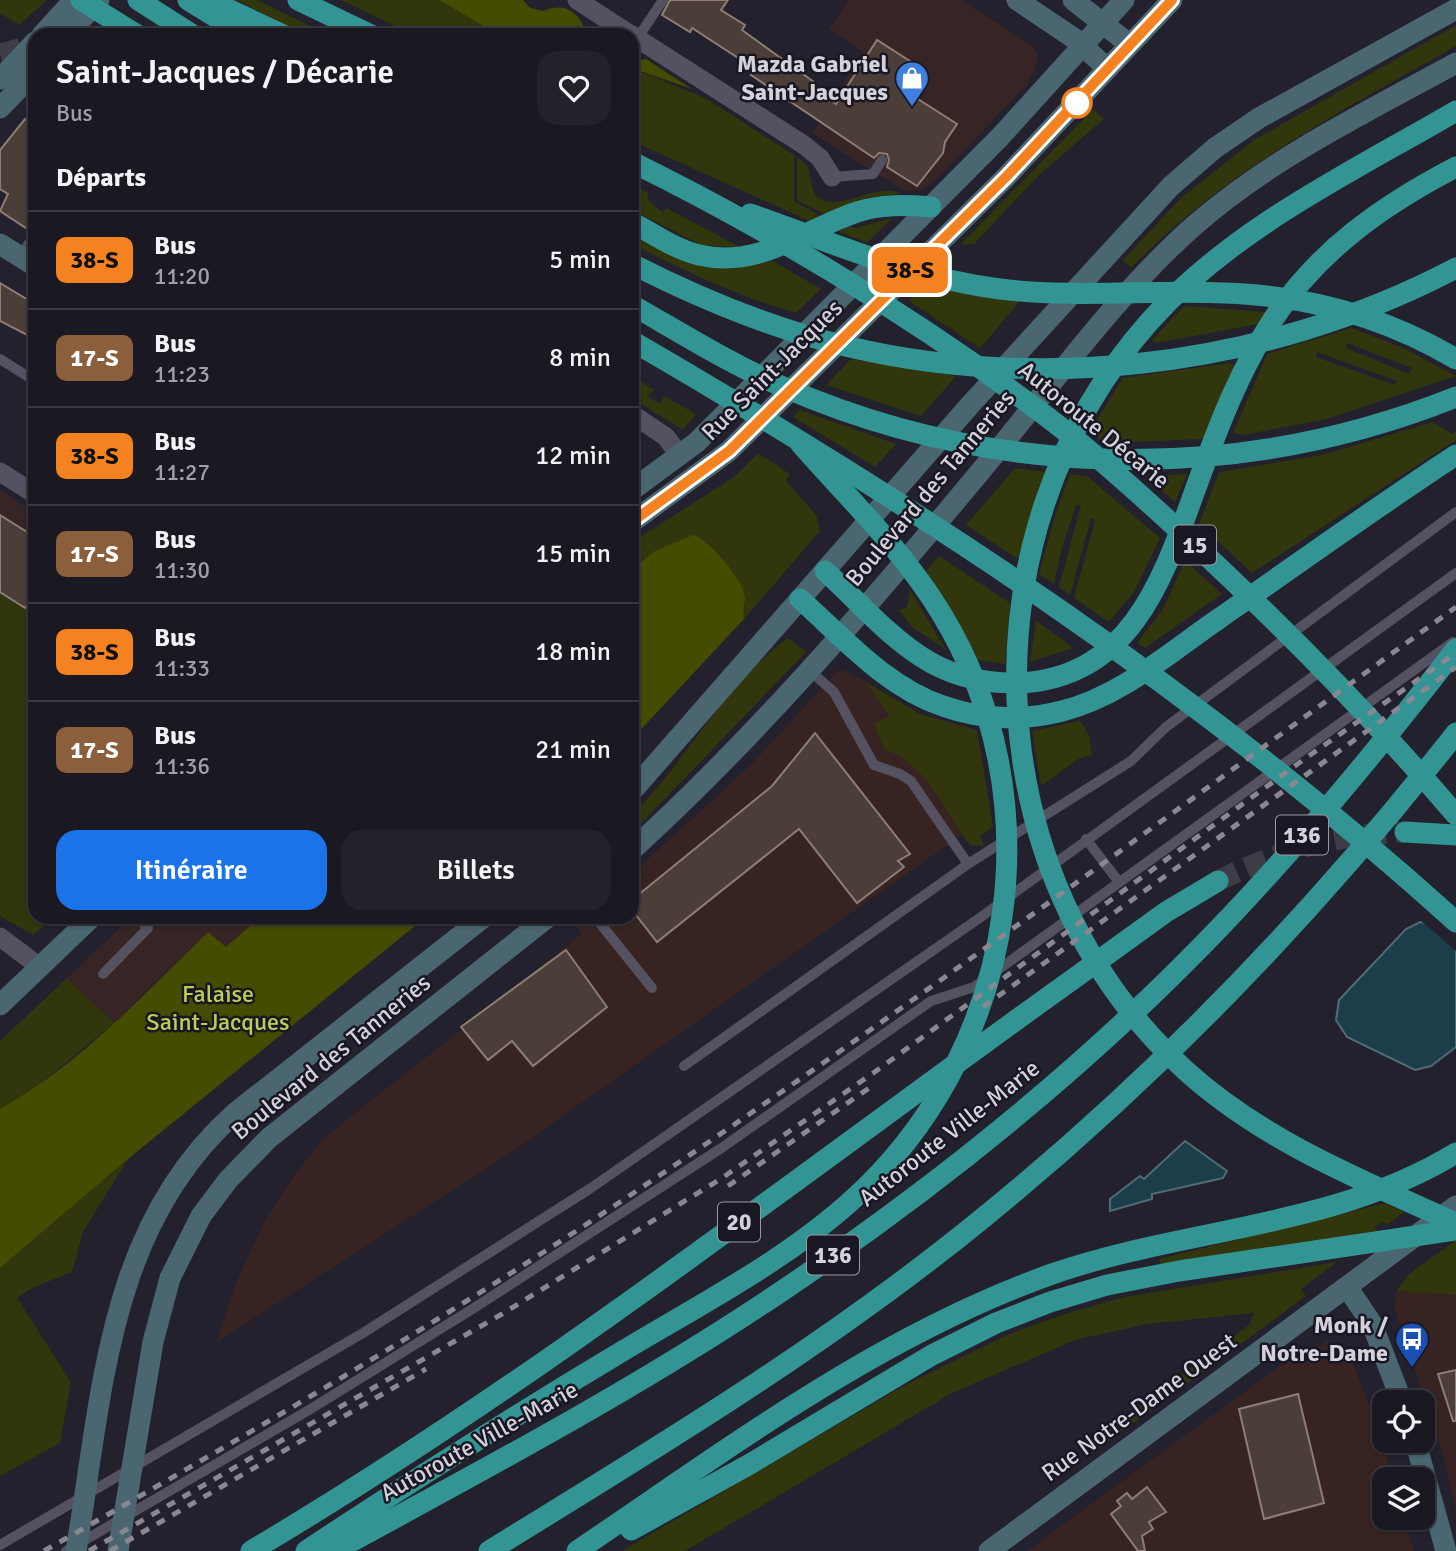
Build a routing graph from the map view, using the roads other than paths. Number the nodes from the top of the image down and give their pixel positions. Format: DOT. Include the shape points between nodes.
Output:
graph roads {
  1 [pos="74,0"];
  2 [pos="81,0"];
  3 [pos="99,0"];
  4 [pos="138,0"];
  5 [pos="188,0"];
  6 [pos="209,0"];
  7 [pos="298,0"];
  8 [pos="577,0"];
  9 [pos="663,0"];
  10 [pos="1017,0"];
  11 [pos="1073,0"];
  12 [pos="1124,0"];
  13 [pos="1172,0"];
  14 [pos="1456,9"];
  15 [pos="1104,23"];
  16 [pos="48,28"];
  17 [pos="73,28"];
  18 [pos="126,28"];
  19 [pos="182,28"];
  20 [pos="234,28"];
  21 [pos="268,28"];
  22 [pos="356,28"];
  23 [pos="621,28"];
  24 [pos="639,29"];
  25 [pos="639,40"];
  26 [pos="1129,44"];
  27 [pos="1084,46"];
  28 [pos="28,50"];
  29 [pos="1456,63"];
  30 [pos="1107,68"];
  31 [pos="0,79"];
  32 [pos="28,79"];
  33 [pos="0,108"];
  34 [pos="1456,111"];
  35 [pos="882,160"];
  36 [pos="639,166"];
  37 [pos="1456,167"];
  38 [pos="832,177"];
  39 [pos="706,199"];
  40 [pos="931,207"];
  41 [pos="639,226"];
  42 [pos="28,240"];
  43 [pos="12,254"];
  44 [pos="639,267"];
  45 [pos="1456,268"];
  46 [pos="639,309"];
  47 [pos="639,345"];
  48 [pos="0,359"];
  49 [pos="1456,359"];
  50 [pos="28,377"];
  51 [pos="1456,397"];
  52 [pos="639,419"];
  53 [pos="689,449"];
  54 [pos="1456,455"];
  55 [pos="0,472"];
  56 [pos="847,482"];
  57 [pos="639,485"];
  58 [pos="28,490"];
  59 [pos="1456,512"];
  60 [pos="639,517"];
  61 [pos="825,571"];
  62 [pos="1456,573"];
  63 [pos="800,599"];
  64 [pos="864,606"];
  65 [pos="841,635"];
  66 [pos="1456,639"];
  67 [pos="1456,649"];
  68 [pos="809,669"];
  69 [pos="1456,733"];
  70 [pos="639,783"];
  71 [pos="1456,815"];
  72 [pos="1405,832"];
  73 [pos="1456,835"];
  74 [pos="1086,839"];
  75 [pos="639,843"];
  76 [pos="968,864"];
  77 [pos="1218,881"];
  78 [pos="1119,883"];
  79 [pos="1456,922"];
  80 [pos="85,924"];
  81 [pos="144,924"];
  82 [pos="475,924"];
  83 [pos="539,924"];
  84 [pos="601,924"];
  85 [pos="0,937"];
  86 [pos="40,967"];
  87 [pos="103,974"];
  88 [pos="652,988"];
  89 [pos="0,1005"];
  90 [pos="684,1066"];
  91 [pos="1456,1153"];
  92 [pos="1456,1206"];
  93 [pos="1456,1223"];
  94 [pos="1456,1230"];
  95 [pos="1347,1287"];
  96 [pos="1397,1390"];
  97 [pos="1419,1453"];
  98 [pos="0,1545"];
  99 [pos="65,1551"];
  100 [pos="76,1551"];
  101 [pos="118,1551"];
  102 [pos="251,1551"];
  103 [pos="306,1551"];
  104 [pos="334,1551"];
  105 [pos="489,1551"];
  106 [pos="577,1551"];
  107 [pos="592,1551"];
  108 [pos="989,1551"];
  109 [pos="1446,1551"];
  1 -- 16 [label="main road"];
  2 -- 18 [label="highway"];
  3 -- 17 [label="main road"];
  4 -- 19 [label="highway"];
  5 -- 20 [label="highway"];
  6 -- 21 [label="highway"];
  7 -- 22 [label="highway"];
  8 -- 23 [label="street"];
  9 -- 24 [label="lane"];
  10 -- 27 [label="main road"];
  11 -- 15 [label="main road"];
  12 -- 15 [label="main road, Rue Saint-Jacques"];
  13 -- 26 [label="main road, Rue Saint-Jacques"];
  14 -- 61 [label="main road, Boulevard des Tanneries" via="1259,118 1171,186"];
  15 -- 26 [label="main road"];
  15 -- 27 [label="main road, Rue Saint-Jacques"];
  25 -- 38 [label="street" via="804,145"];
  26 -- 30 [label="main road, Rue Saint-Jacques"];
  27 -- 30 [label="main road"];
  27 -- 40 [label="main road, Rue Saint-Jacques"];
  28 -- 31 [label="main road"];
  29 -- 64 [label="main road, Boulevard des Tanneries" via="1277,164 1187,232 1114,309"];
  30 -- 60 [label="main road, Rue Saint-Jacques" via="1006,177 717,461"];
  32 -- 33 [label="main road"];
  34 -- 93 [label="highway" via="1294,205 1232,247 1168,302 1134,340 1091,401 1050,484 1028,558 1015,648 1014,697 1023,777 1058,890 1116,992 1159,1044 1198,1081 1271,1134"];
  35 -- 38 [label="lane" via="873,174"];
  36 -- 39 [label="highway, Autoroute Décarie / 15"];
  37 -- 64 [label="highway" via="1359,226 1310,271 1281,307 1241,376 1155,591 1128,631 1101,654 1043,680 979,680 919,656"];
  39 -- 49 [label="highway" via="904,270 1001,289 1235,293 1300,301 1384,324"];
  39 -- 71 [label="highway, Autoroute Décarie / 15" via="898,316 1029,403 1141,496 1317,662"];
  40 -- 41 [label="highway" via="882,207 838,220 765,253 730,258 682,249"];
  40 -- 53 [label="main road, Rue Saint-Jacques"];
  42 -- 43 [label="lane"];
  44 -- 45 [label="highway" via="709,301 808,336 946,363 1049,367 1148,362 1295,333 1370,307"];
  46 -- 51 [label="highway" via="771,382 832,407 986,448 1085,459 1236,454 1355,431"];
  47 -- 56 [label="highway" via="800,443"];
  48 -- 50 [label="lane"];
  52 -- 53 [label="street"];
  53 -- 57 [label="main road, Rue Saint-Jacques"];
  54 -- 65 [label="highway" via="1170,654 1098,698 1063,711 1010,718 942,706 899,685"];
  55 -- 58 [label="street"];
  56 -- 79 [label="highway" via="984,557 1214,722"];
  56 -- 103 [label="highway" via="943,616 975,682 1001,775 1008,862 1004,912 995,961 962,1053 913,1134 863,1190 791,1246 456,1452"];
  59 -- 76 [label="lane" via="1166,727 1140,755"];
  61 -- 63 [label="main road, Boulevard des Tanneries"];
  61 -- 64 [label="highway"];
  62 -- 74 [label="lane"];
  63 -- 65 [label="highway"];
  63 -- 70 [label="main road, Boulevard des Tanneries"];
  64 -- 65 [label="main road, Boulevard des Tanneries"];
  65 -- 68 [label="main road, Boulevard des Tanneries"];
  66 -- 78 [label="lane"];
  67 -- 104 [label="highway, Autoroute Ville-Marie / 136" via="1242,905 1044,1093 926,1188 692,1350"];
  68 -- 75 [label="main road, Boulevard des Tanneries" via="729,759"];
  68 -- 76 [label="lane" via="834,692 874,765 911,781"];
  69 -- 105 [label="highway, 136" via="1281,939 1168,1054 1031,1178 817,1342"];
  72 -- 73 [label="highway"];
  74 -- 78 [label="lane"];
  74 -- 98 [label="lane" via="591,1188 363,1333"];
  76 -- 90 [label="lane"];
  77 -- 102 [label="highway, 20" via="1106,954 526,1376 407,1456"];
  78 -- 99 [label="lane" via="974,987 930,1001 720,1149 474,1308"];
  80 -- 86 [label="main road"];
  81 -- 87 [label="lane" via="148,928"];
  82 -- 100 [label="main road, Boulevard des Tanneries" via="251,1100 200,1147 171,1185 123,1290"];
  83 -- 101 [label="main road, Boulevard des Tanneries" via="287,1123 228,1180 201,1216 162,1300"];
  84 -- 88 [label="lane"];
  85 -- 86 [label="street"];
  86 -- 89 [label="main road"];
  91 -- 106 [label="highway" via="1419,1175 1365,1195 1078,1265 936,1323 845,1375"];
  92 -- 95 [label="main road, Rue Notre-Dame Ouest"];
  94 -- 107 [label="highway" via="1141,1278 1024,1311 932,1355 750,1464"];
  95 -- 96 [label="main road" via="1372,1324"];
  95 -- 108 [label="main road, Rue Notre-Dame Ouest"];
  97 -- 109 [label="main road"];
}
